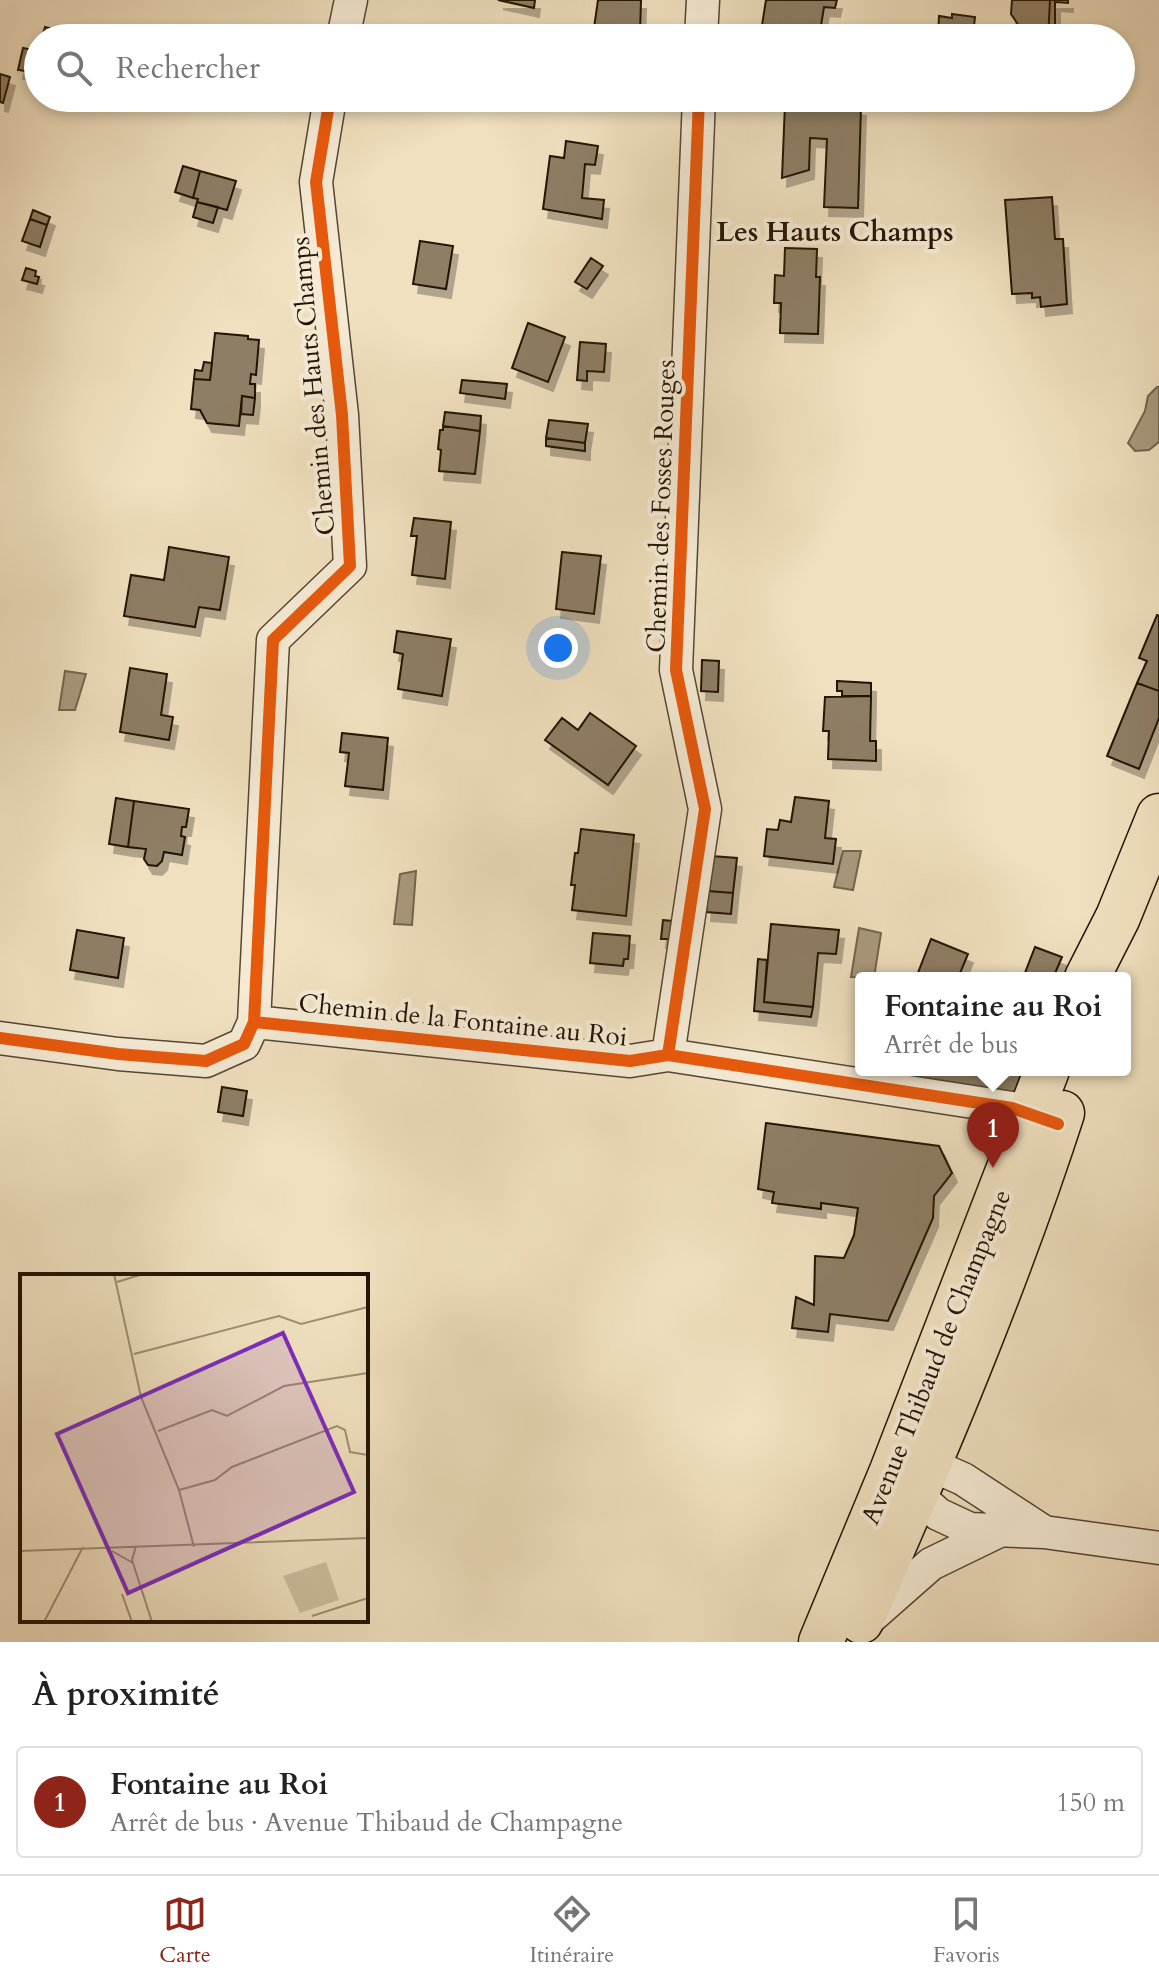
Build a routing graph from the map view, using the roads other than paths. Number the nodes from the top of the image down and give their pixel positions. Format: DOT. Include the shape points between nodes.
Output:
graph roads {
  1 [pos="351,0"];
  2 [pos="703,0"];
  3 [pos="346,24"];
  4 [pos="702,24"];
  5 [pos="328,112"];
  6 [pos="698,112"];
  7 [pos="1159,816"];
  8 [pos="1118,917"];
  9 [pos="1090,972"];
  10 [pos="1103,972"];
  11 [pos="254,1022"];
  12 [pos="0,1038"];
  13 [pos="668,1055"];
  14 [pos="1047,1076"];
  15 [pos="1072,1076"];
  16 [pos="1045,1119"];
  17 [pos="912,1477"];
  18 [pos="999,1531"];
  19 [pos="1044,1532"];
  20 [pos="1159,1548"];
  21 [pos="844,1637"];
  1 -- 3 [label="street"];
  2 -- 4 [label="street"];
  5 -- 11 [label="street, Chemin des Hauts Champs" via="316,182 342,415 350,566 273,640"];
  6 -- 13 [label="street, Chemin des Fosses Rouges" via="676,670 705,809"];
  7 -- 8 [label="main road"];
  8 -- 9 [label="main road"];
  8 -- 10 [label="main road"];
  11 -- 12 [label="street" via="244,1044 206,1061"];
  11 -- 13 [label="street, Chemin de la Fontaine au Roi" via="630,1061"];
  13 -- 16 [label="street, Chemin de la Fontaine au Roi" via="1012,1108"];
  14 -- 16 [label="main road, Avenue Thibaud de Champagne"];
  15 -- 16 [label="main road, Avenue Thibaud de Champagne"];
  16 -- 17 [label="main road, Avenue Thibaud de Champagne"];
  17 -- 18 [label="street" via="938,1514 970,1529"];
  17 -- 19 [label="street" via="963,1479"];
  17 -- 21 [label="main road, Avenue Thibaud de Champagne"];
  18 -- 19 [label="street"];
  18 -- 21 [label="street" via="931,1564"];
  19 -- 20 [label="street"];
}
